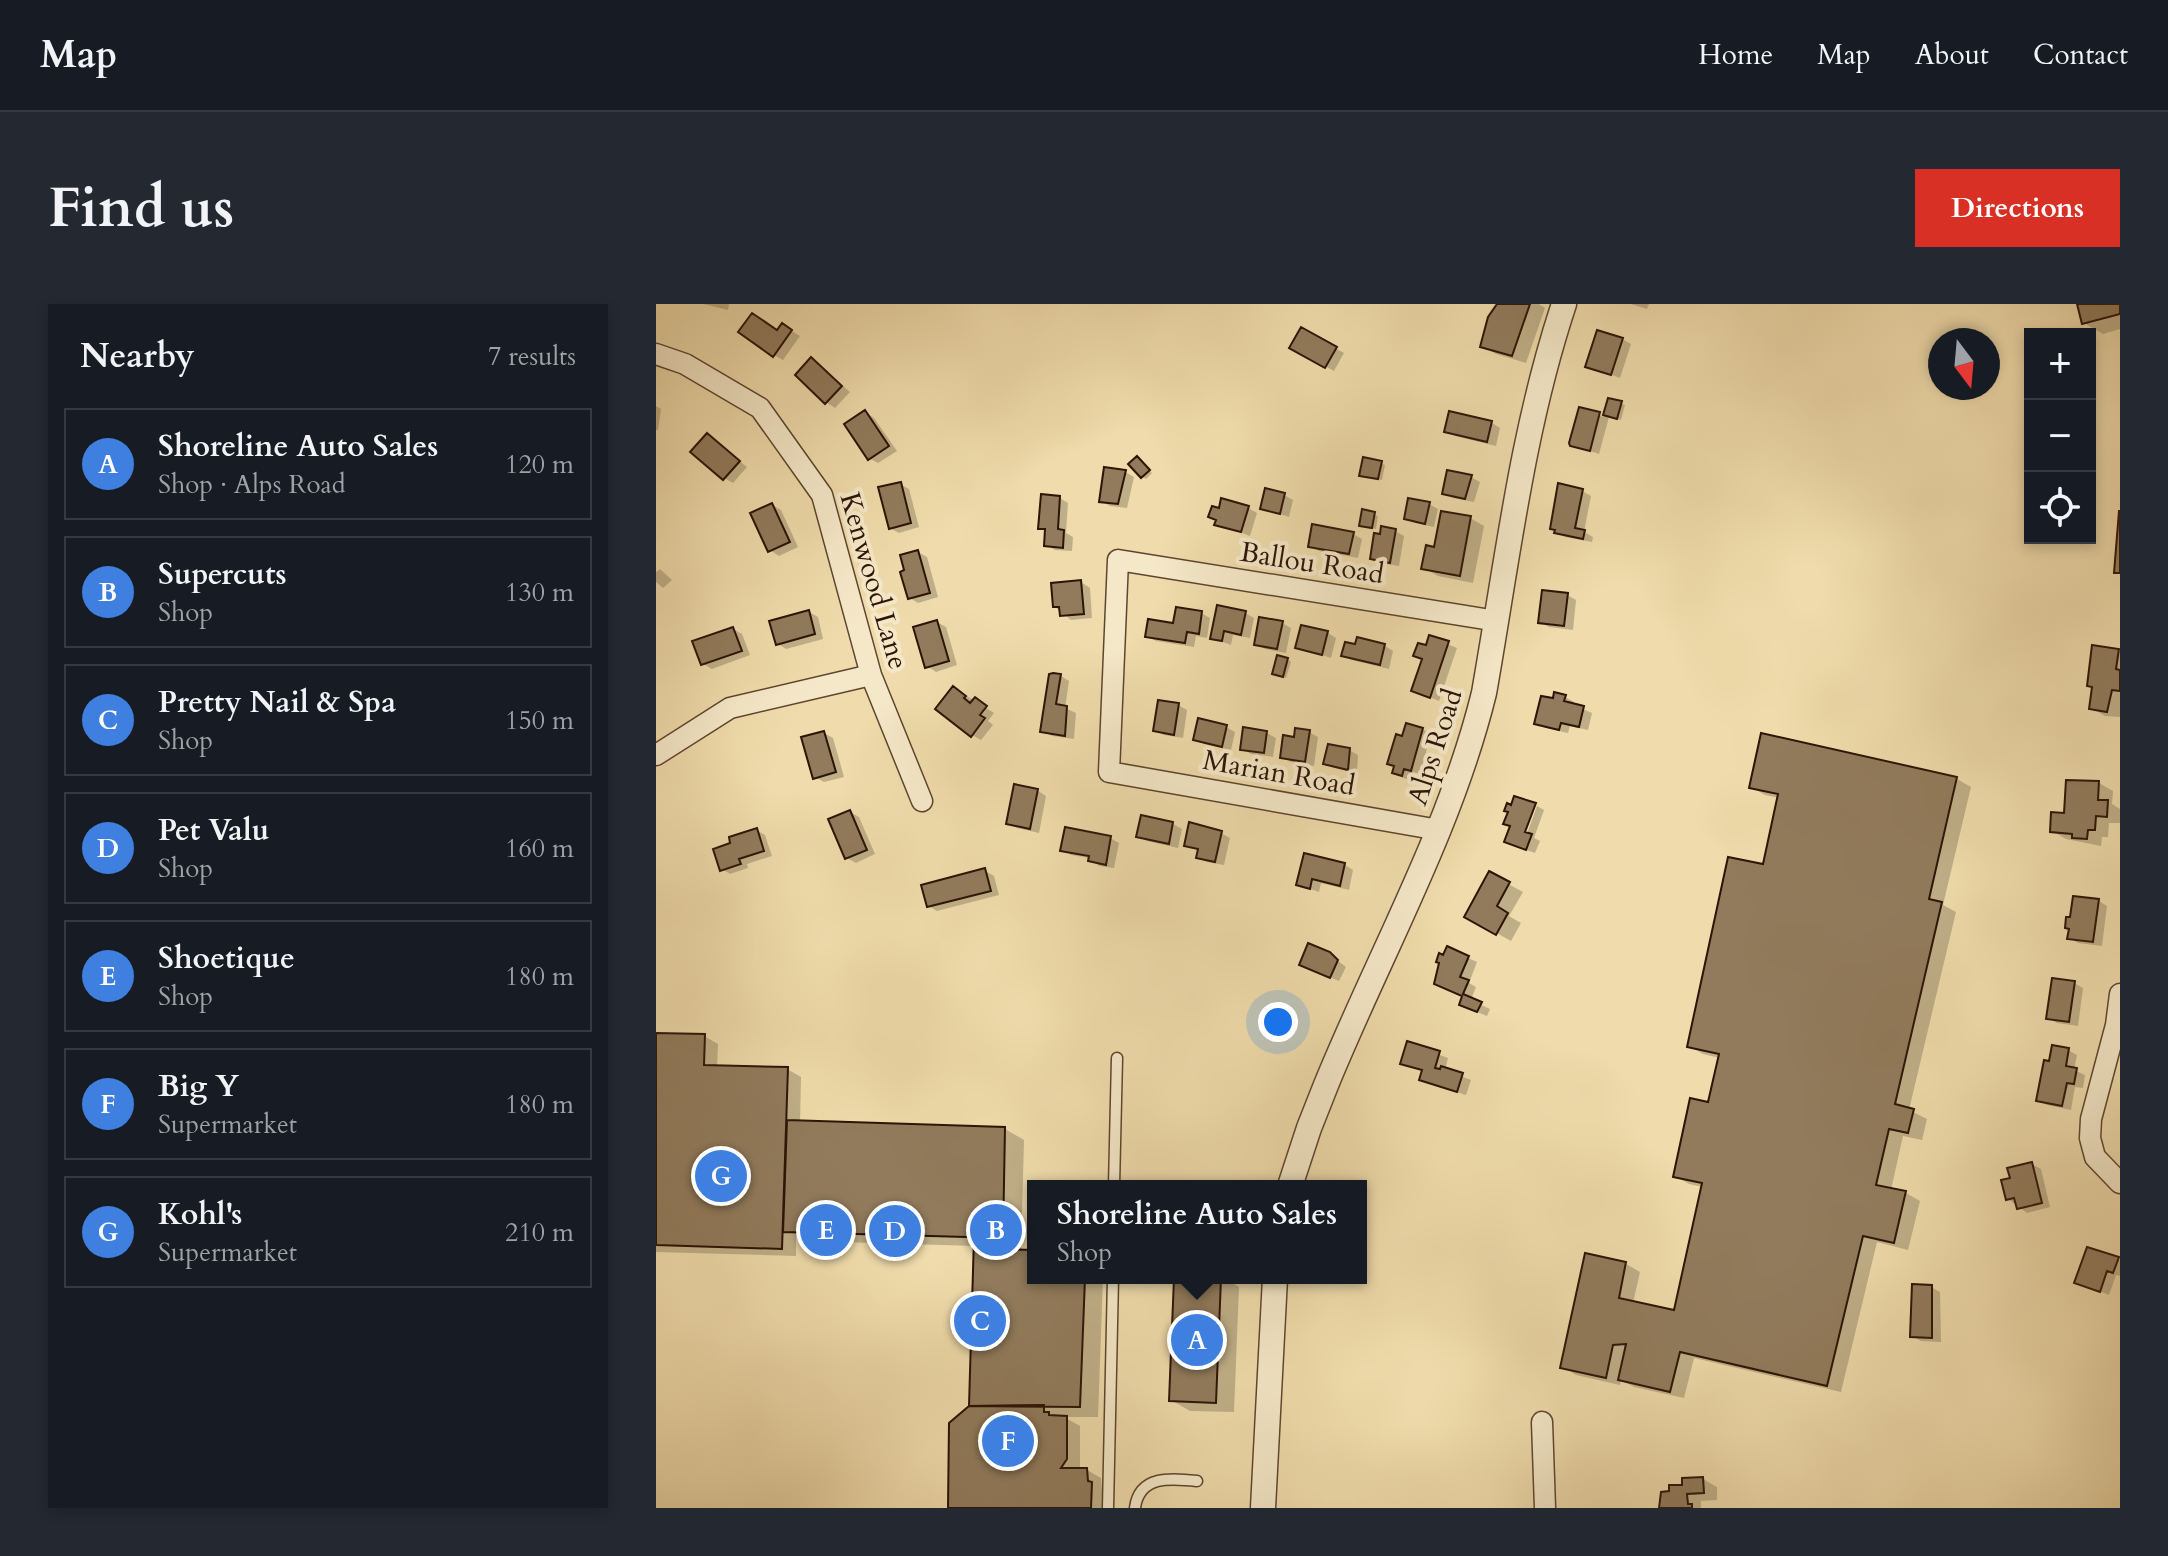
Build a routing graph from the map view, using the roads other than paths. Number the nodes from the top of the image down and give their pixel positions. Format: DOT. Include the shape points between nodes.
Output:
graph roads {
  1 [pos="1564,304"];
  2 [pos="656,354"];
  3 [pos="1497,621"];
  4 [pos="871,675"];
  5 [pos="656,755"];
  6 [pos="1109,772"];
  7 [pos="922,801"];
  8 [pos="1439,830"];
  9 [pos="2120,994"];
  10 [pos="1117,1058"];
  11 [pos="1114,1180"];
  12 [pos="1292,1180"];
  13 [pos="2120,1183"];
  14 [pos="1113,1284"];
  15 [pos="1275,1284"];
  16 [pos="1542,1422"];
  17 [pos="1197,1481"];
  18 [pos="1108,1508"];
  19 [pos="1135,1508"];
  20 [pos="1263,1508"];
  21 [pos="1545,1508"];
  1 -- 3 [label="street, Alps Road" via="1526,445"];
  2 -- 4 [label="street, Kenwood Lane" via="685,364 760,408 822,495"];
  3 -- 6 [label="street, Ballou Road" via="1118,560"];
  3 -- 8 [label="street, Alps Road" via="1475,732"];
  4 -- 5 [label="street" via="730,708"];
  4 -- 7 [label="street, Kenwood Lane"];
  6 -- 8 [label="street, Marian Road"];
  8 -- 12 [label="street, Alps Road" via="1341,1049"];
  9 -- 13 [label="street" via="2090,1138 2095,1157"];
  10 -- 11 [label="lane"];
  14 -- 18 [label="lane"];
  15 -- 20 [label="street"];
  16 -- 21 [label="street"];
  17 -- 19 [label="lane" via="1159,1479 1145,1486"];
}
